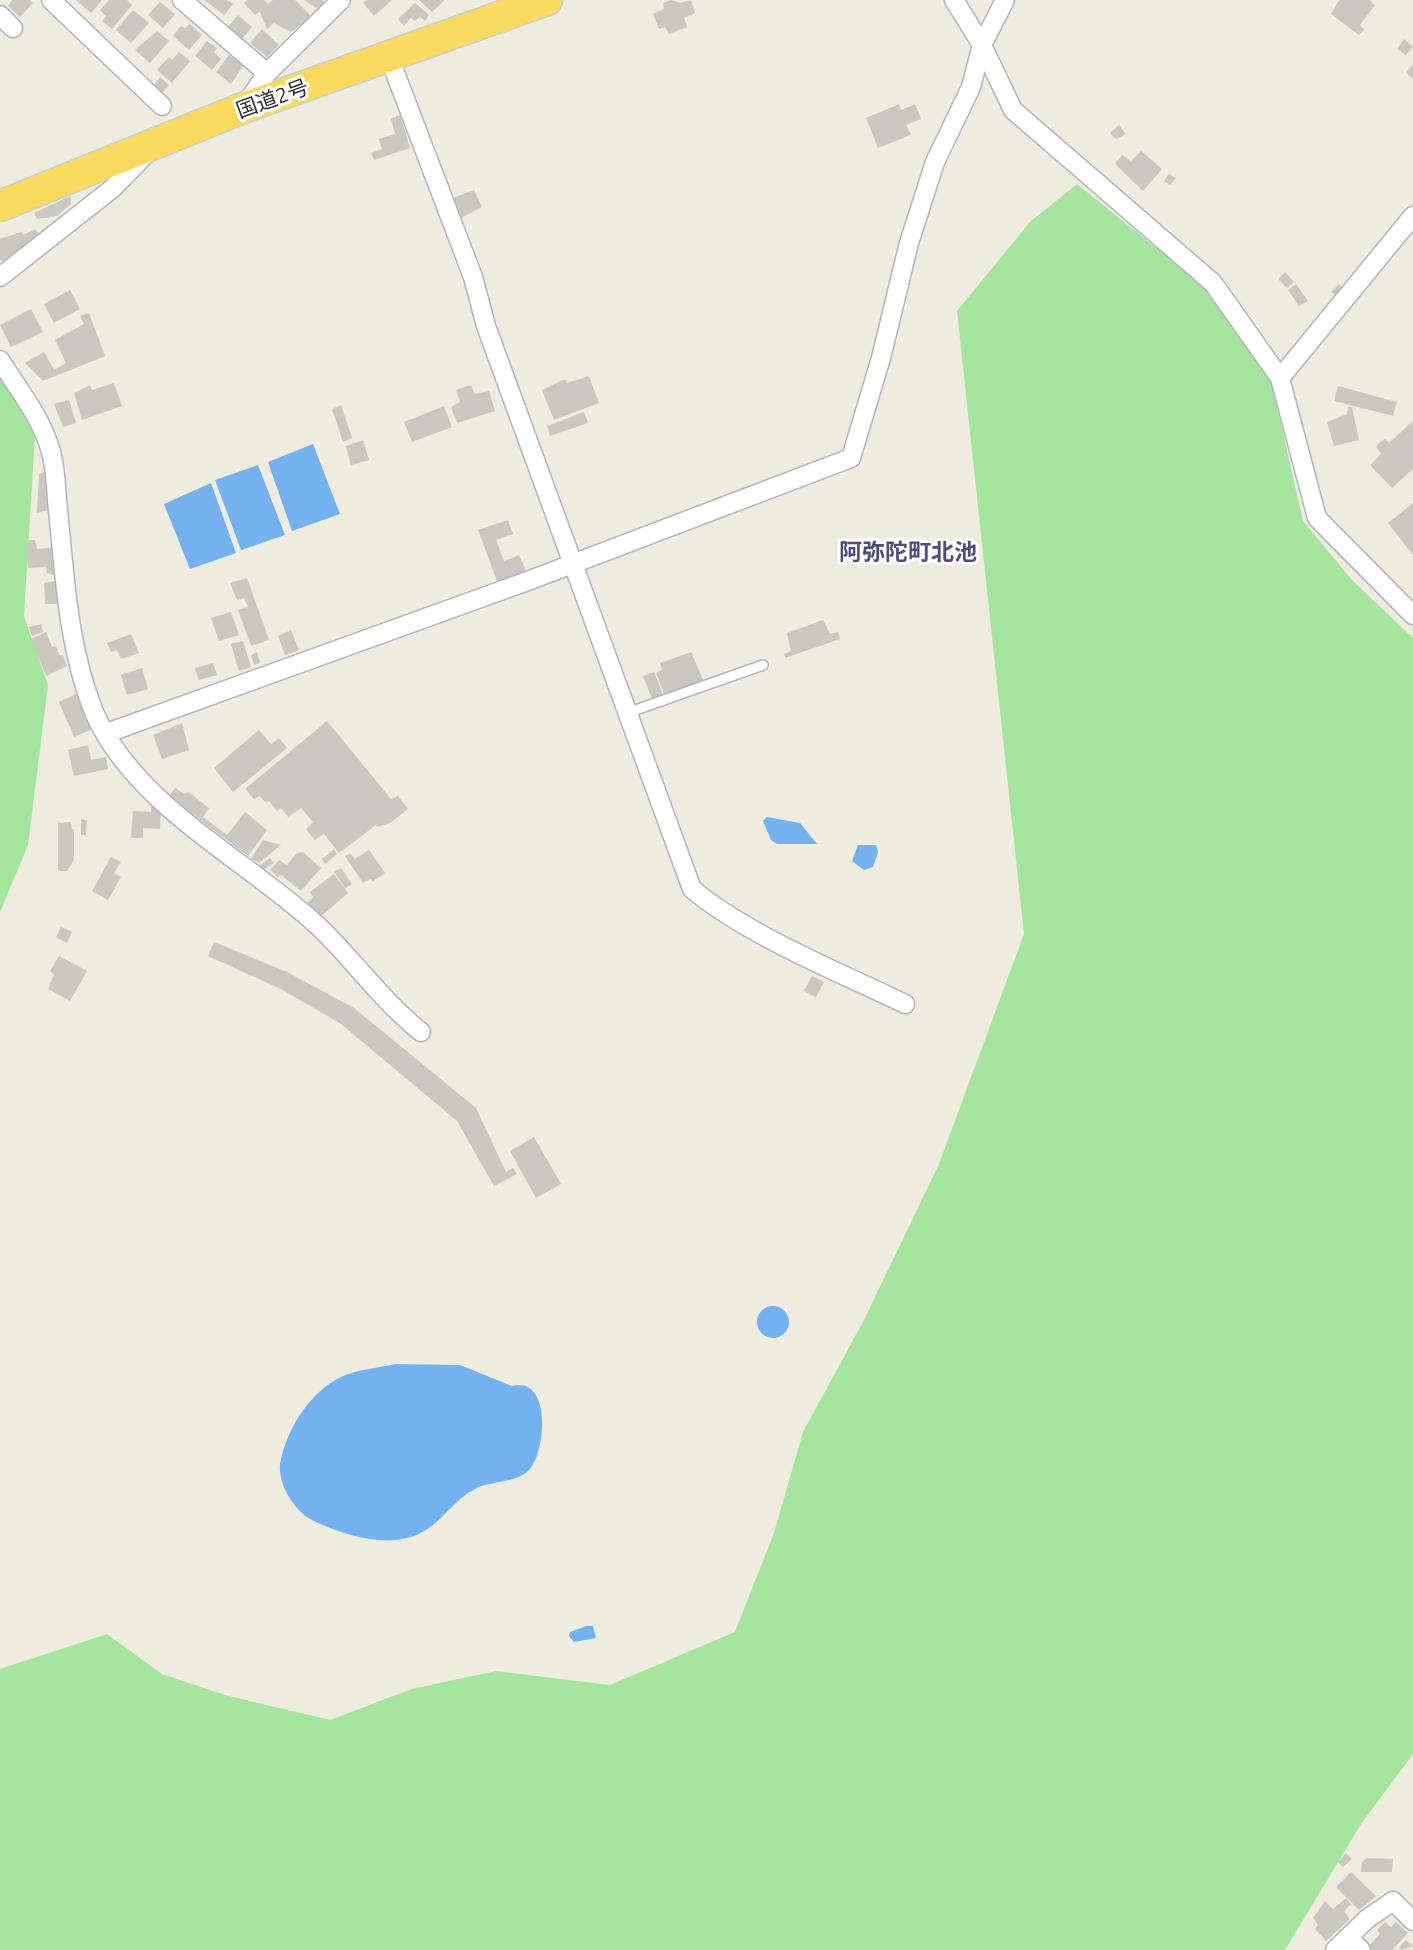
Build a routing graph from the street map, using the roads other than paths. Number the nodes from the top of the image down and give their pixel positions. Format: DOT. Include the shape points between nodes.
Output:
graph roads {
  1 [pos="51,0"];
  2 [pos="182,0"];
  3 [pos="341,0"];
  4 [pos="547,0"];
  5 [pos="954,0"];
  6 [pos="1005,0"];
  7 [pos="982,44"];
  8 [pos="389,57"];
  9 [pos="267,73"];
  10 [pos="162,106"];
  11 [pos="243,108"];
  12 [pos="158,142"];
  13 [pos="0,206"];
  14 [pos="1413,216"];
  15 [pos="0,277"];
  16 [pos="0,360"];
  17 [pos="1280,378"];
  18 [pos="570,563"];
  19 [pos="1413,615"];
  20 [pos="764,665"];
  21 [pos="627,713"];
  22 [pos="107,733"];
  23 [pos="905,1004"];
  24 [pos="421,1032"];
  25 [pos="1413,1921"];
  26 [pos="1348,1946"];
  1 -- 10 [label="street" via="144,77"];
  2 -- 9 [label="street"];
  3 -- 9 [label="street"];
  4 -- 8 [label="highway, 国道2号"];
  5 -- 7 [label="street"];
  6 -- 7 [label="street"];
  7 -- 17 [label="street" via="1013,110 1213,283"];
  7 -- 18 [label="street" via="971,87 935,162 909,243 851,458"];
  8 -- 11 [label="highway, 国道2号"];
  8 -- 18 [label="street" via="473,277"];
  9 -- 11 [label="street"];
  11 -- 12 [label="highway, 国道2号"];
  12 -- 13 [label="highway, 国道2号"];
  12 -- 15 [label="street" via="113,188"];
  14 -- 17 [label="street"];
  16 -- 22 [label="street" via="36,415 51,452 72,642 95,713"];
  17 -- 19 [label="street" via="1317,518"];
  18 -- 21 [label="street"];
  18 -- 22 [label="street"];
  20 -- 21 [label="lane"];
  21 -- 23 [label="street" via="692,889 710,904 807,957"];
  22 -- 24 [label="street" via="130,768 162,801 319,927 400,1016"];
  25 -- 26 [label="street" via="1393,1901"];
}
